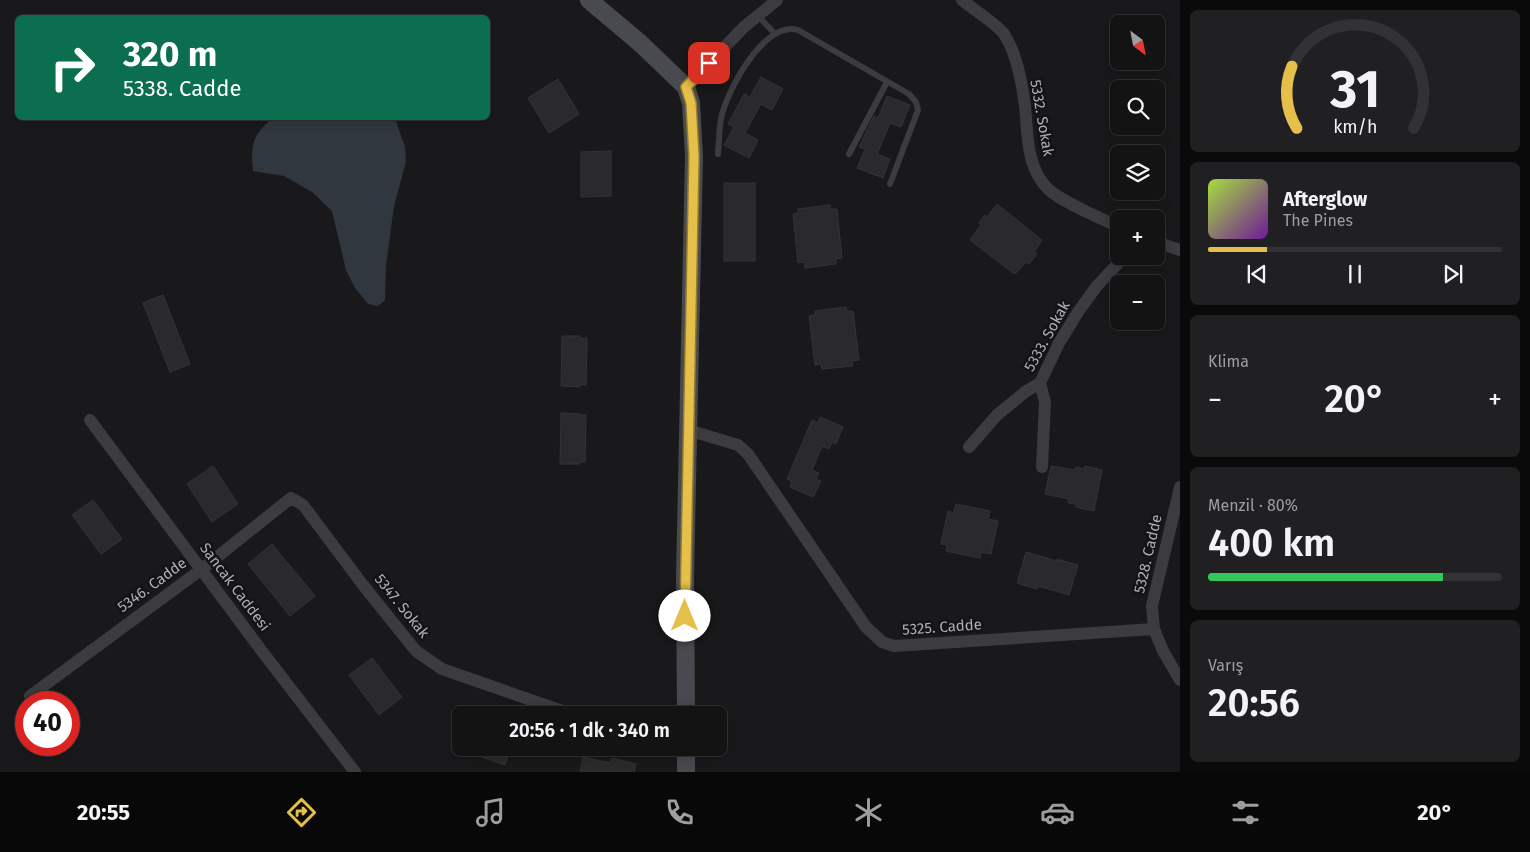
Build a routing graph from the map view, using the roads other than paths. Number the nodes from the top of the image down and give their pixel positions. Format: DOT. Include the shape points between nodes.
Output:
graph roads {
  1 [pos="589,0"];
  2 [pos="777,0"];
  3 [pos="962,0"];
  4 [pos="758,16"];
  5 [pos="775,34"];
  6 [pos="887,82"];
  7 [pos="686,87"];
  8 [pos="718,154"];
  9 [pos="849,154"];
  10 [pos="890,184"];
  11 [pos="1110,223"];
  12 [pos="1165,245"];
  13 [pos="1180,250"];
  14 [pos="1117,265"];
  15 [pos="1040,383"];
  16 [pos="90,420"];
  17 [pos="688,430"];
  18 [pos="969,447"];
  19 [pos="1042,467"];
  20 [pos="1180,487"];
  21 [pos="292,498"];
  22 [pos="202,569"];
  23 [pos="1154,629"];
  24 [pos="1180,680"];
  25 [pos="37,691"];
  26 [pos="549,706"];
  27 [pos="686,706"];
  28 [pos="686,756"];
  29 [pos="355,772"];
  30 [pos="686,772"];
  1 -- 7 [label="street"];
  2 -- 4 [label="street"];
  3 -- 11 [label="street, 5332. Sokak" via="1003,31 1011,46 1024,104 1030,155 1037,174 1049,189"];
  4 -- 5 [label="lane"];
  4 -- 7 [label="street"];
  5 -- 6 [label="lane" via="791,28 798,30"];
  5 -- 8 [label="lane" via="738,78 721,118"];
  6 -- 9 [label="lane"];
  6 -- 10 [label="lane" via="909,94 918,110"];
  7 -- 17 [label="street" via="691,103 694,156"];
  12 -- 13 [label="street"];
  14 -- 15 [label="street, 5333. Sokak" via="1078,312"];
  15 -- 18 [label="street, 5333. Sokak" via="997,415"];
  15 -- 19 [label="street" via="1045,402"];
  16 -- 22 [label="street, Sancak Caddesi"];
  17 -- 23 [label="street, 5325. Cadde" via="738,445 748,454 866,627 882,642 894,646"];
  17 -- 27 [label="street"];
  20 -- 23 [label="street, 5328. Cadde" via="1152,606"];
  21 -- 22 [label="street, 5346. Cadde"];
  21 -- 26 [label="street, 5347. Sokak" via="303,506 416,651 442,668"];
  22 -- 25 [label="street, 5346. Cadde"];
  22 -- 29 [label="street, Sancak Caddesi"];
  23 -- 24 [label="street"];
  28 -- 30 [label="street"];
}
